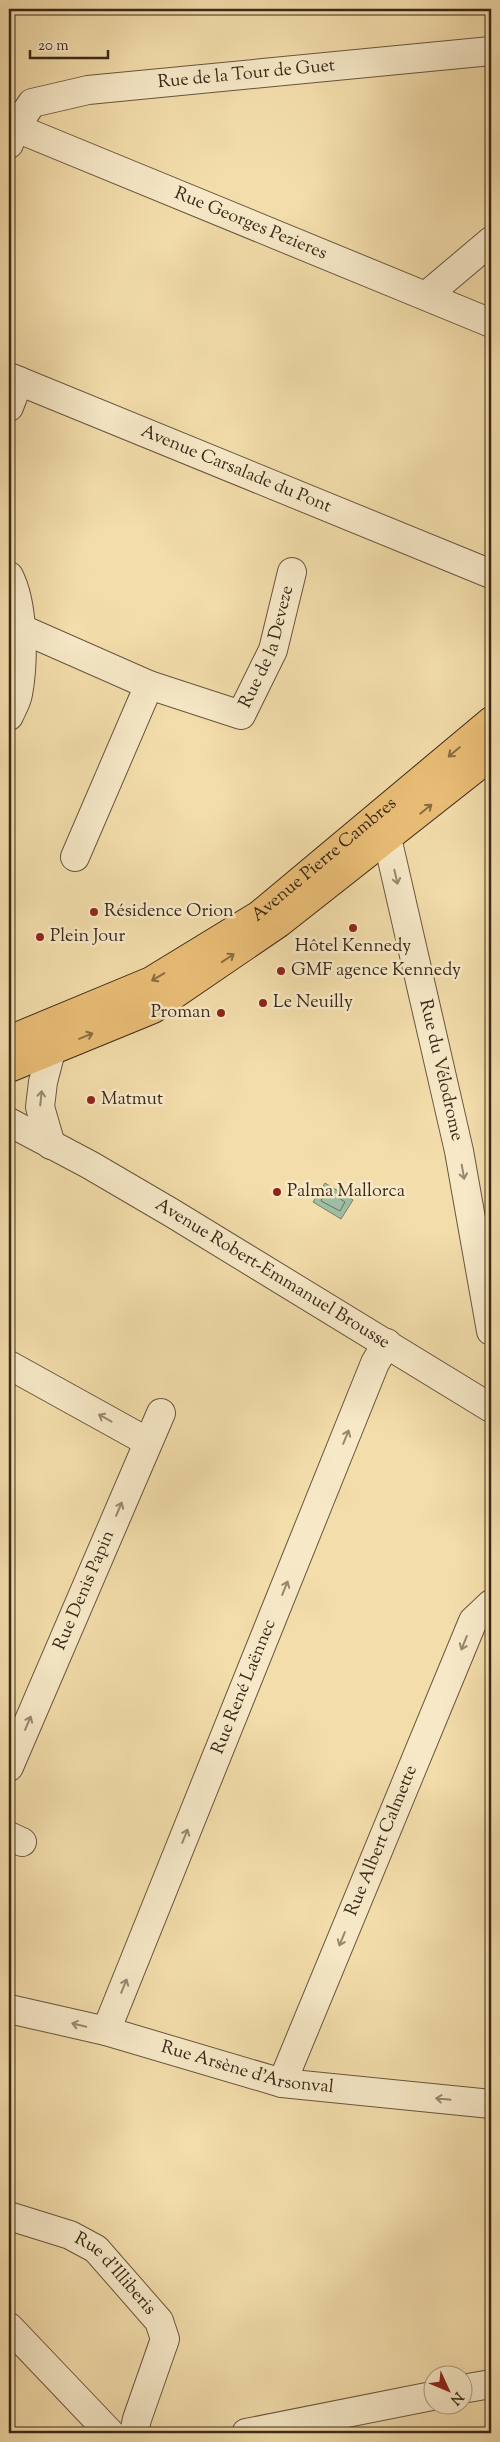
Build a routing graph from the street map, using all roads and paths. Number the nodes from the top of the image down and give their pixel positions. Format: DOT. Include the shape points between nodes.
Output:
graph roads {
  1 [pos="491,51"];
  2 [pos="11,132"];
  3 [pos="491,241"];
  4 [pos="427,295"];
  5 [pos="491,324"];
  6 [pos="14,379"];
  7 [pos="9,407"];
  8 [pos="491,557"];
  9 [pos="463,561"];
  10 [pos="292,572"];
  11 [pos="491,574"];
  12 [pos="9,576"];
  13 [pos="22,629"];
  14 [pos="149,684"];
  15 [pos="9,716"];
  16 [pos="491,721"];
  17 [pos="491,756"];
  18 [pos="382,812"];
  19 [pos="388,839"];
  20 [pos="75,857"];
  21 [pos="9,1040"];
  22 [pos="51,1051"];
  23 [pos="9,1068"];
  24 [pos="9,1122"];
  25 [pos="51,1145"];
  26 [pos="491,1331"];
  27 [pos="387,1343"];
  28 [pos="9,1365"];
  29 [pos="491,1408"];
  30 [pos="161,1413"];
  31 [pos="148,1442"];
  32 [pos="491,1604"];
  33 [pos="9,1767"];
  34 [pos="9,2009"];
  35 [pos="106,2032"];
  36 [pos="282,2083"];
  37 [pos="491,2104"];
  38 [pos="9,2216"];
  39 [pos="9,2328"];
  40 [pos="491,2384"];
  41 [pos="472,2388"];
  42 [pos="422,2398"];
  43 [pos="110,2433"];
  44 [pos="134,2433"];
  45 [pos="246,2433"];
  1 -- 2 [label="street, Rue de la Tour de Guet" via="88,90 32,102"];
  2 -- 4 [label="street, Rue Georges Pezieres"];
  3 -- 4 [label="street"];
  4 -- 5 [label="street, Rue Georges Pezieres"];
  6 -- 7 [label="street"];
  6 -- 9 [label="street, Avenue Carsalade du Pont"];
  8 -- 9 [label="street"];
  9 -- 11 [label="street, Avenue Carsalade du Pont"];
  10 -- 14 [label="street, Rue de la Deveze" via="272,650 241,715"];
  12 -- 13 [label="street" via="15,588"];
  13 -- 14 [label="street, Rue de la Deveze"];
  13 -- 15 [label="street" via="18,696"];
  14 -- 20 [label="street"];
  16 -- 18 [label="main road, Avenue Pierre Cambres, one-way"];
  19 -- 17 [label="main road, Avenue Pierre Cambres, one-way"];
  18 -- 19 [label="street, Rue du Vélodrome"];
  18 -- 21 [label="main road, Avenue Pierre Cambres, one-way" via="259,915 160,976"];
  22 -- 19 [label="main road, Avenue Pierre Cambres, one-way" via="153,1009 279,924"];
  19 -- 26 [label="street, Rue du Vélodrome, one-way" via="459,1151"];
  22 -- 23 [label="main road, Avenue Pierre Cambres"];
  25 -- 22 [label="street, one-way" via="40,1107"];
  24 -- 25 [label="street, Avenue Robert-Emmanuel Brousse"];
  25 -- 27 [label="street, Avenue Robert-Emmanuel Brousse" via="164,1208"];
  27 -- 29 [label="street, Avenue Robert-Emmanuel Brousse"];
  35 -- 27 [label="street, Rue René Laënnec, one-way" via="375,1363"];
  31 -- 28 [label="street, one-way"];
  30 -- 31 [label="street, Rue Denis Papin"];
  33 -- 31 [label="street, Rue Denis Papin, one-way"];
  32 -- 36 [label="street, Rue Albert Calmette, one-way" via="473,1621"];
  35 -- 34 [label="street, Rue Arsène d'Arsonval, one-way"];
  35 -- 36 [label="street, Rue Arsène d'Arsonval"];
  37 -- 36 [label="street, Rue Arsène d'Arsonval, one-way"];
  38 -- 44 [label="street, Rue d'Illiberis" via="70,2235 96,2249 159,2321 165,2339"];
  39 -- 43 [label="street"];
  40 -- 41 [label="street"];
  42 -- 45 [label="street"];
}
